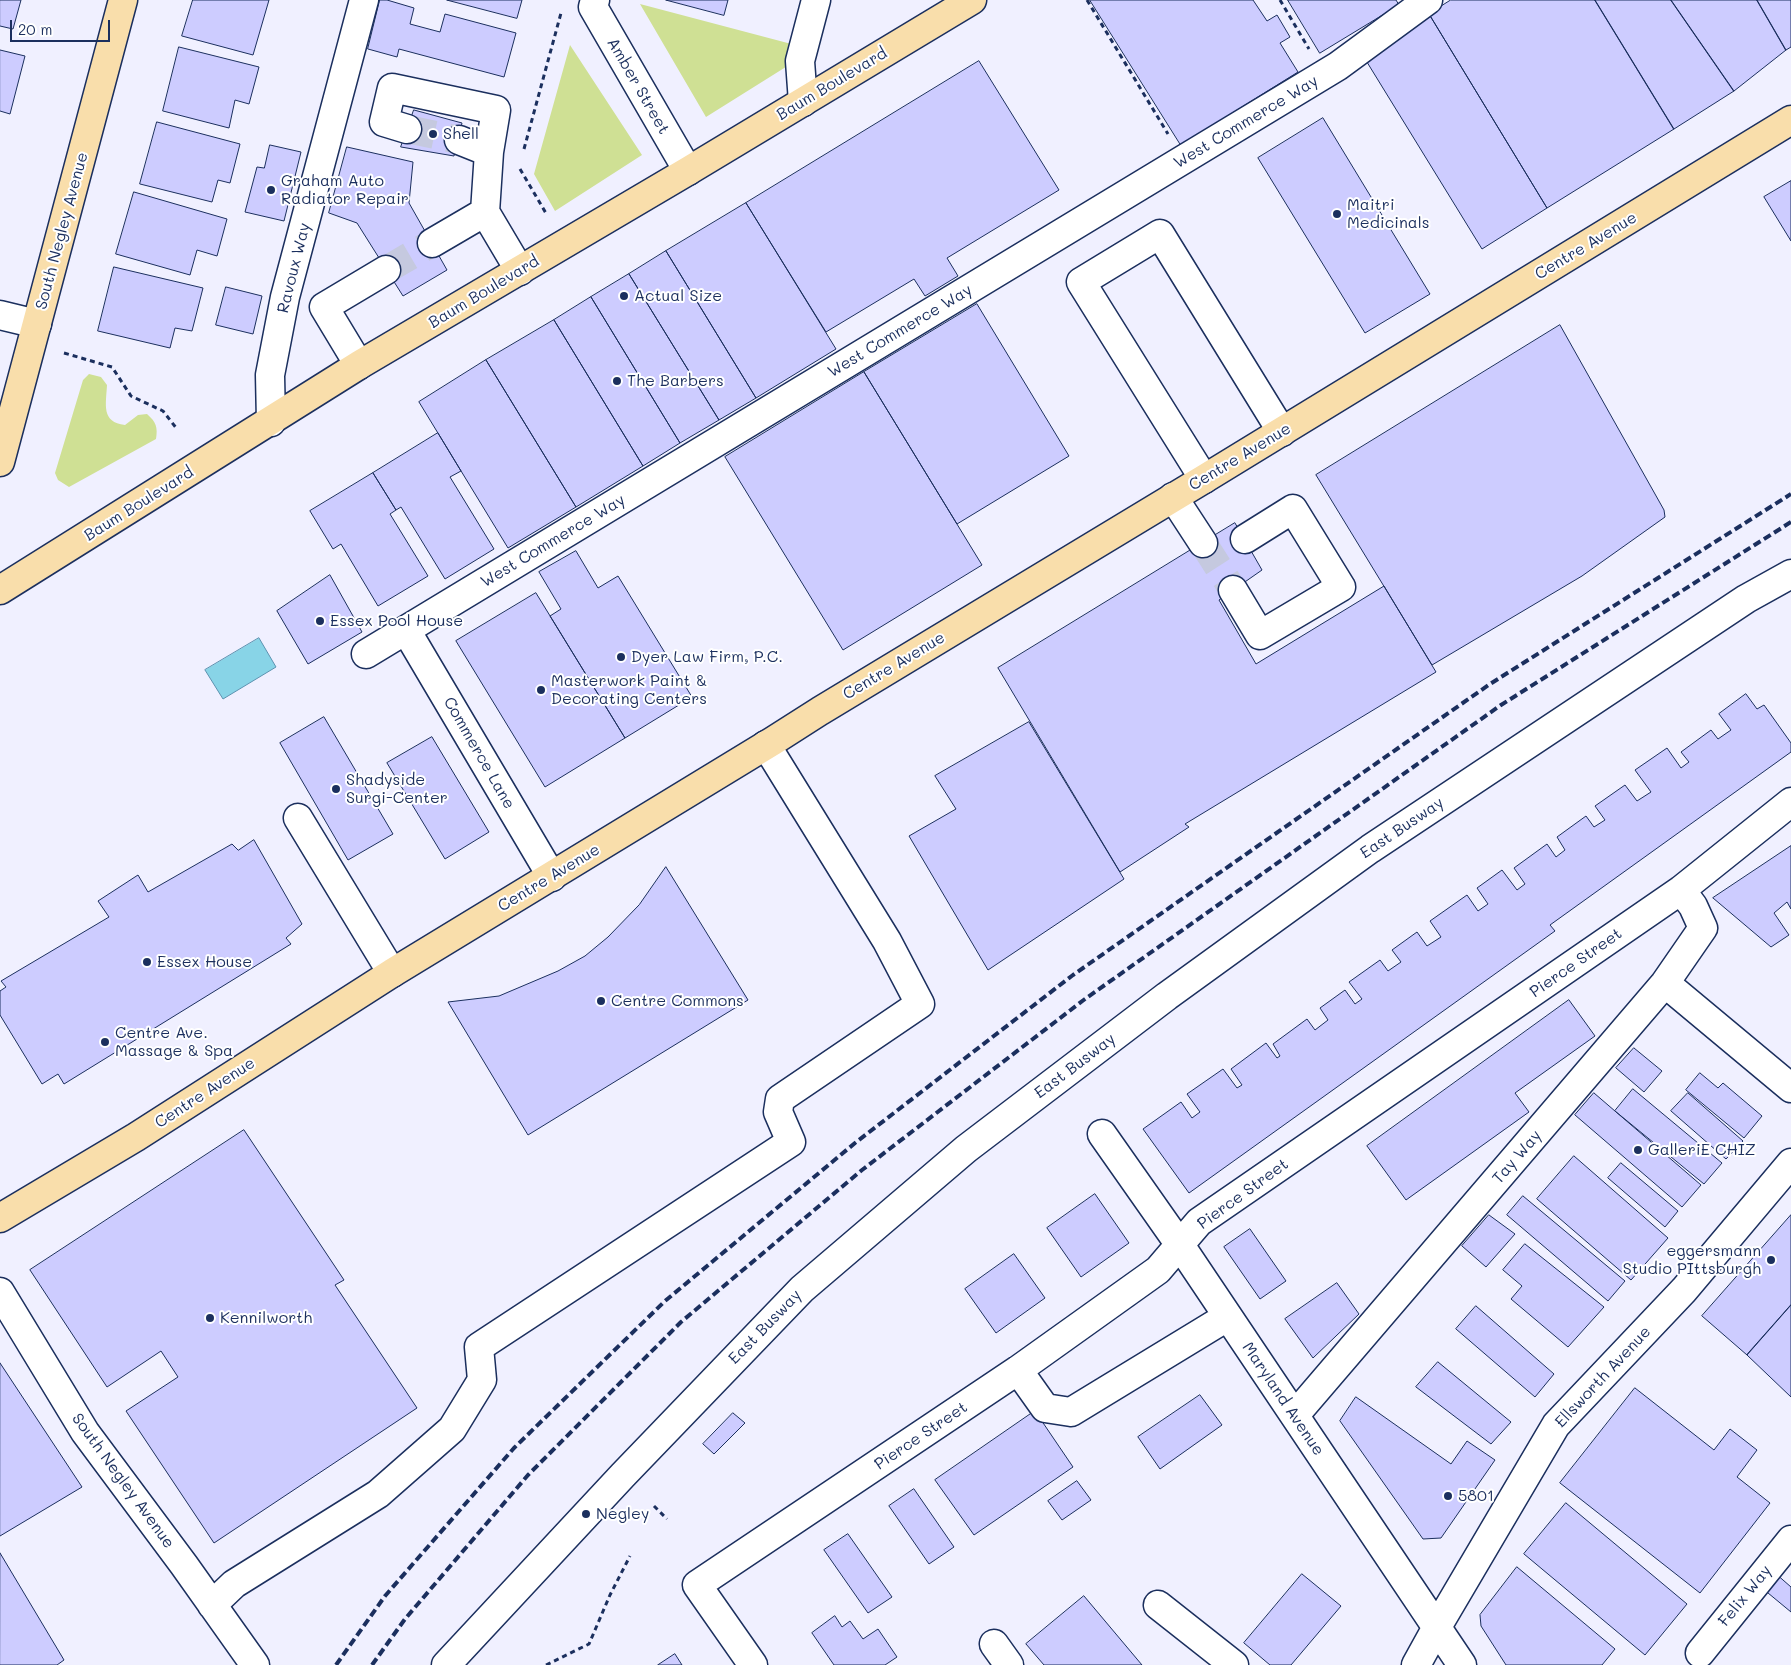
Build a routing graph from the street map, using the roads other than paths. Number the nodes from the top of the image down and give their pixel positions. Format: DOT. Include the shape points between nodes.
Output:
graph roads {
  1 [pos="123,0"];
  2 [pos="364,0"];
  3 [pos="595,0"];
  4 [pos="816,0"];
  5 [pos="972,0"];
  6 [pos="1428,0"];
  7 [pos="803,102"];
  8 [pos="1791,120"];
  9 [pos="407,129"];
  10 [pos="459,140"];
  11 [pos="489,152"];
  12 [pos="688,171"];
  13 [pos="485,212"];
  14 [pos="432,243"];
  15 [pos="386,270"];
  16 [pos="520,271"];
  17 [pos="285,297"];
  18 [pos="324,307"];
  19 [pos="0,314"];
  20 [pos="37,324"];
  21 [pos="359,365"];
  22 [pos="271,422"];
  23 [pos="1282,432"];
  24 [pos="0,462"];
  25 [pos="1204,479"];
  26 [pos="1173,497"];
  27 [pos="1245,539"];
  28 [pos="1203,543"];
  29 [pos="1791,574"];
  30 [pos="0,590"];
  31 [pos="1233,590"];
  32 [pos="406,630"];
  33 [pos="366,654"];
  34 [pos="766,746"];
  35 [pos="1791,802"];
  36 [pos="298,818"];
  37 [pos="552,877"];
  38 [pos="1681,890"];
  39 [pos="392,973"];
  40 [pos="1665,984"];
  41 [pos="1791,1088"];
  42 [pos="1102,1134"];
  43 [pos="1791,1163"];
  44 [pos="0,1218"];
  45 [pos="1180,1245"];
  46 [pos="0,1292"];
  47 [pos="1227,1317"];
  48 [pos="1018,1370"];
  49 [pos="1295,1415"];
  50 [pos="1791,1540"];
  51 [pos="212,1604"];
  52 [pos="1158,1605"];
  53 [pos="1437,1627"];
  54 [pos="1700,1653"];
  55 [pos="255,1665"];
  56 [pos="446,1665"];
  57 [pos="753,1665"];
  58 [pos="1234,1665"];
  59 [pos="1416,1665"];
  60 [pos="1462,1665"];
  1 -- 20 [label="main road, South Negley Avenue"];
  2 -- 17 [label="street, Ravoux Way"];
  3 -- 12 [label="street, Amber Street" via="593,7"];
  4 -- 7 [label="street" via="800,61"];
  5 -- 7 [label="main road, Baum Boulevard"];
  6 -- 32 [label="street, West Commerce Way" via="1338,66"];
  7 -- 12 [label="main road, Baum Boulevard"];
  8 -- 23 [label="main road, Centre Avenue"];
  9 -- 11 [label="street" via="384,122 392,88 496,110"];
  10 -- 11 [label="street"];
  11 -- 13 [label="street"];
  12 -- 16 [label="main road, Baum Boulevard"];
  13 -- 14 [label="street"];
  13 -- 16 [label="street"];
  15 -- 18 [label="street"];
  16 -- 21 [label="main road, Baum Boulevard"];
  17 -- 18 [label="street"];
  17 -- 22 [label="street, Ravoux Way" via="270,375"];
  18 -- 21 [label="street"];
  19 -- 20 [label="street"];
  20 -- 24 [label="main road, South Negley Avenue"];
  21 -- 22 [label="main road, Baum Boulevard"];
  22 -- 30 [label="main road, Baum Boulevard"];
  23 -- 25 [label="main road, Centre Avenue"];
  23 -- 25 [label="street" via="1160,234 1128,253 1082,282"];
  25 -- 26 [label="main road, Centre Avenue"];
  26 -- 28 [label="street"];
  26 -- 34 [label="main road, Centre Avenue"];
  27 -- 31 [label="street" via="1294,509 1341,587 1260,635"];
  29 -- 56 [label="street, East Busway" via="1738,605 1370,850 1167,996 966,1149 802,1289"];
  32 -- 33 [label="street, West Commerce Way"];
  32 -- 37 [label="street, Commerce Lane"];
  34 -- 37 [label="main road, Centre Avenue"];
  34 -- 51 [label="street" via="888,941 920,1004 780,1099 778,1112 791,1142 479,1347 482,1380 452,1429 378,1494 234,1584"];
  35 -- 38 [label="street, Pierce Street"];
  36 -- 39 [label="street"];
  37 -- 39 [label="main road, Centre Avenue"];
  38 -- 40 [label="street, Tay Way" via="1704,928"];
  38 -- 45 [label="street, Pierce Street" via="1199,1222"];
  39 -- 44 [label="main road, Centre Avenue" via="136,1136"];
  40 -- 41 [label="street"];
  40 -- 49 [label="street, Tay Way"];
  42 -- 45 [label="street, Maryland Avenue"];
  43 -- 53 [label="street, Ellsworth Avenue" via="1684,1290 1556,1425"];
  45 -- 47 [label="street, Maryland Avenue"];
  45 -- 48 [label="street, Pierce Street" via="1158,1270"];
  46 -- 51 [label="street, South Negley Avenue" via="85,1432"];
  47 -- 48 [label="street" via="1071,1412 1046,1408"];
  47 -- 49 [label="street, Maryland Avenue"];
  48 -- 57 [label="street, Pierce Street" via="697,1585"];
  49 -- 53 [label="street, Maryland Avenue"];
  50 -- 54 [label="street, Felix Way"];
  51 -- 55 [label="street, South Negley Avenue"];
  52 -- 58 [label="street"];
  53 -- 59 [label="street, Ellsworth Avenue"];
  53 -- 60 [label="street, Maryland Avenue"];
}
